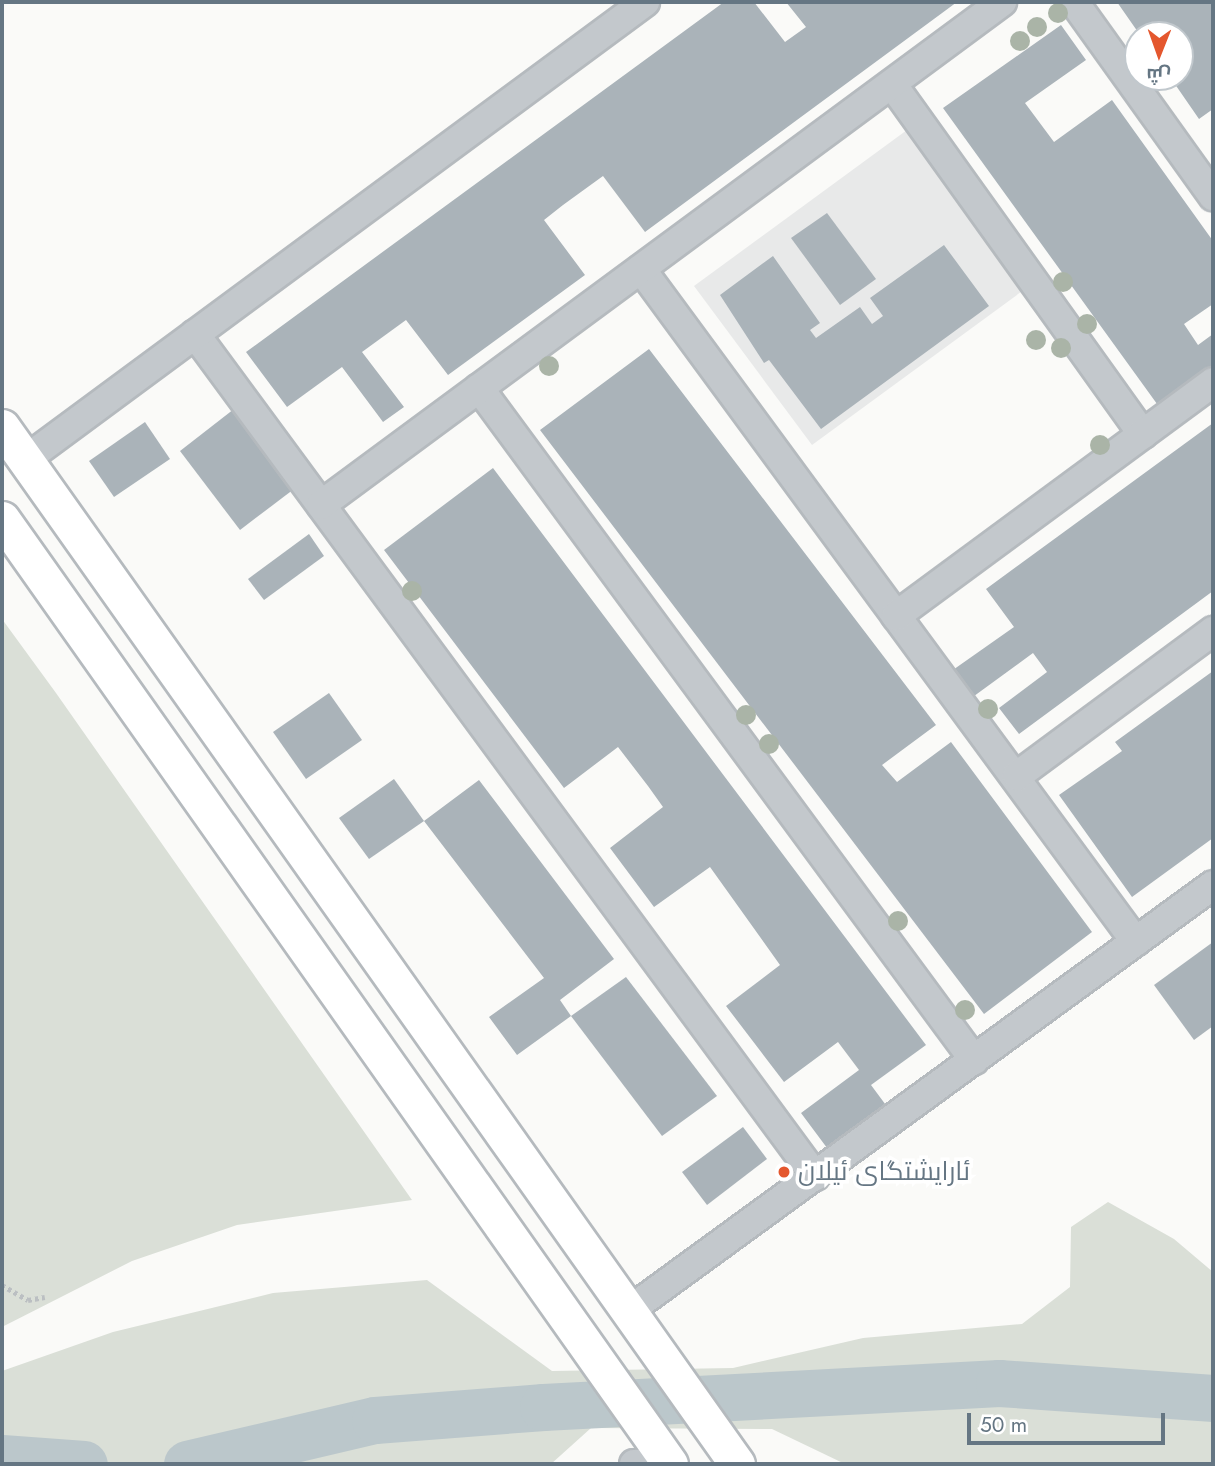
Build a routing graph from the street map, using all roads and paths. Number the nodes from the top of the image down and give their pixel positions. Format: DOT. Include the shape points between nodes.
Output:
graph roads {
  1 [pos="646,2"];
  2 [pos="1002,2"];
  3 [pos="1074,2"];
  4 [pos="892,84"];
  5 [pos="1213,196"];
  6 [pos="641,269"];
  7 [pos="195,334"];
  8 [pos="1213,382"];
  9 [pos="480,388"];
  10 [pos="2,427"];
  11 [pos="1143,434"];
  12 [pos="25,460"];
  13 [pos="321,505"];
  14 [pos="2,519"];
  15 [pos="896,616"];
  16 [pos="1213,631"];
  17 [pos="1017,776"];
  18 [pos="1213,885"];
  19 [pos="1136,942"];
  20 [pos="974,1060"];
  21 [pos="815,1176"];
  22 [pos="2,1285"];
  23 [pos="45,1297"];
  24 [pos="630,1310"];
  25 [pos="734,1460"];
  26 [pos="659,1461"];
  1 -- 7 [label="street"];
  2 -- 4 [label="street"];
  3 -- 5 [label="street"];
  4 -- 6 [label="street"];
  4 -- 11 [label="street"];
  6 -- 9 [label="street"];
  6 -- 15 [label="street"];
  7 -- 12 [label="street"];
  7 -- 13 [label="street"];
  8 -- 11 [label="street"];
  9 -- 13 [label="street"];
  9 -- 20 [label="street"];
  10 -- 12 [label="main road"];
  11 -- 15 [label="street"];
  12 -- 24 [label="main road"];
  13 -- 21 [label="street"];
  14 -- 26 [label="main road" via="585,1347"];
  15 -- 17 [label="street"];
  16 -- 17 [label="street"];
  17 -- 19 [label="street"];
  18 -- 19 [label="street"];
  19 -- 20 [label="street"];
  20 -- 21 [label="street"];
  21 -- 24 [label="street"];
  22 -- 23 [label="path" via="28,1300"];
  24 -- 25 [label="main road"];
}
